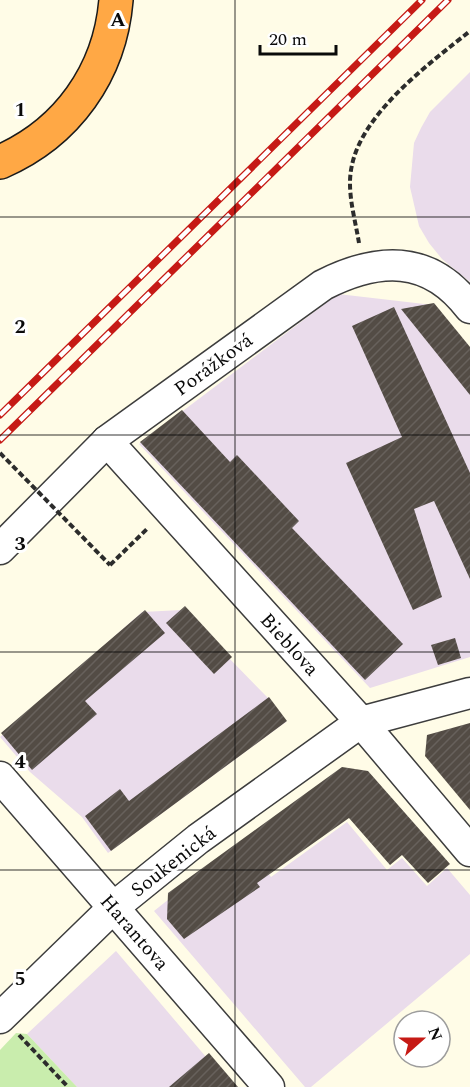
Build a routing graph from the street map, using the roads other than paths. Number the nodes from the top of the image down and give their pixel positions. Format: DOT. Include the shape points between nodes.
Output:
graph roads {
  1 [pos="116,0"];
  2 [pos="0,162"];
  3 [pos="465,301"];
  4 [pos="107,441"];
  5 [pos="0,549"];
  6 [pos="470,693"];
  7 [pos="361,722"];
  8 [pos="0,777"];
  9 [pos="470,851"];
  10 [pos="114,907"];
  11 [pos="0,1018"];
  12 [pos="269,1087"];
  1 -- 2 [label="highway" via="109,42 90,86 76,106 46,135"];
  3 -- 4 [label="street, Porážková" via="437,279 413,268 396,264 363,267 323,285"];
  4 -- 5 [label="street, Porážková"];
  4 -- 7 [label="street, Bieblova"];
  6 -- 7 [label="street"];
  7 -- 9 [label="street, Bieblova"];
  7 -- 10 [label="street, Soukenická" via="198,839"];
  8 -- 10 [label="street, Harantova"];
  10 -- 11 [label="street, Soukenická"];
  10 -- 12 [label="street, Harantova"];
}
